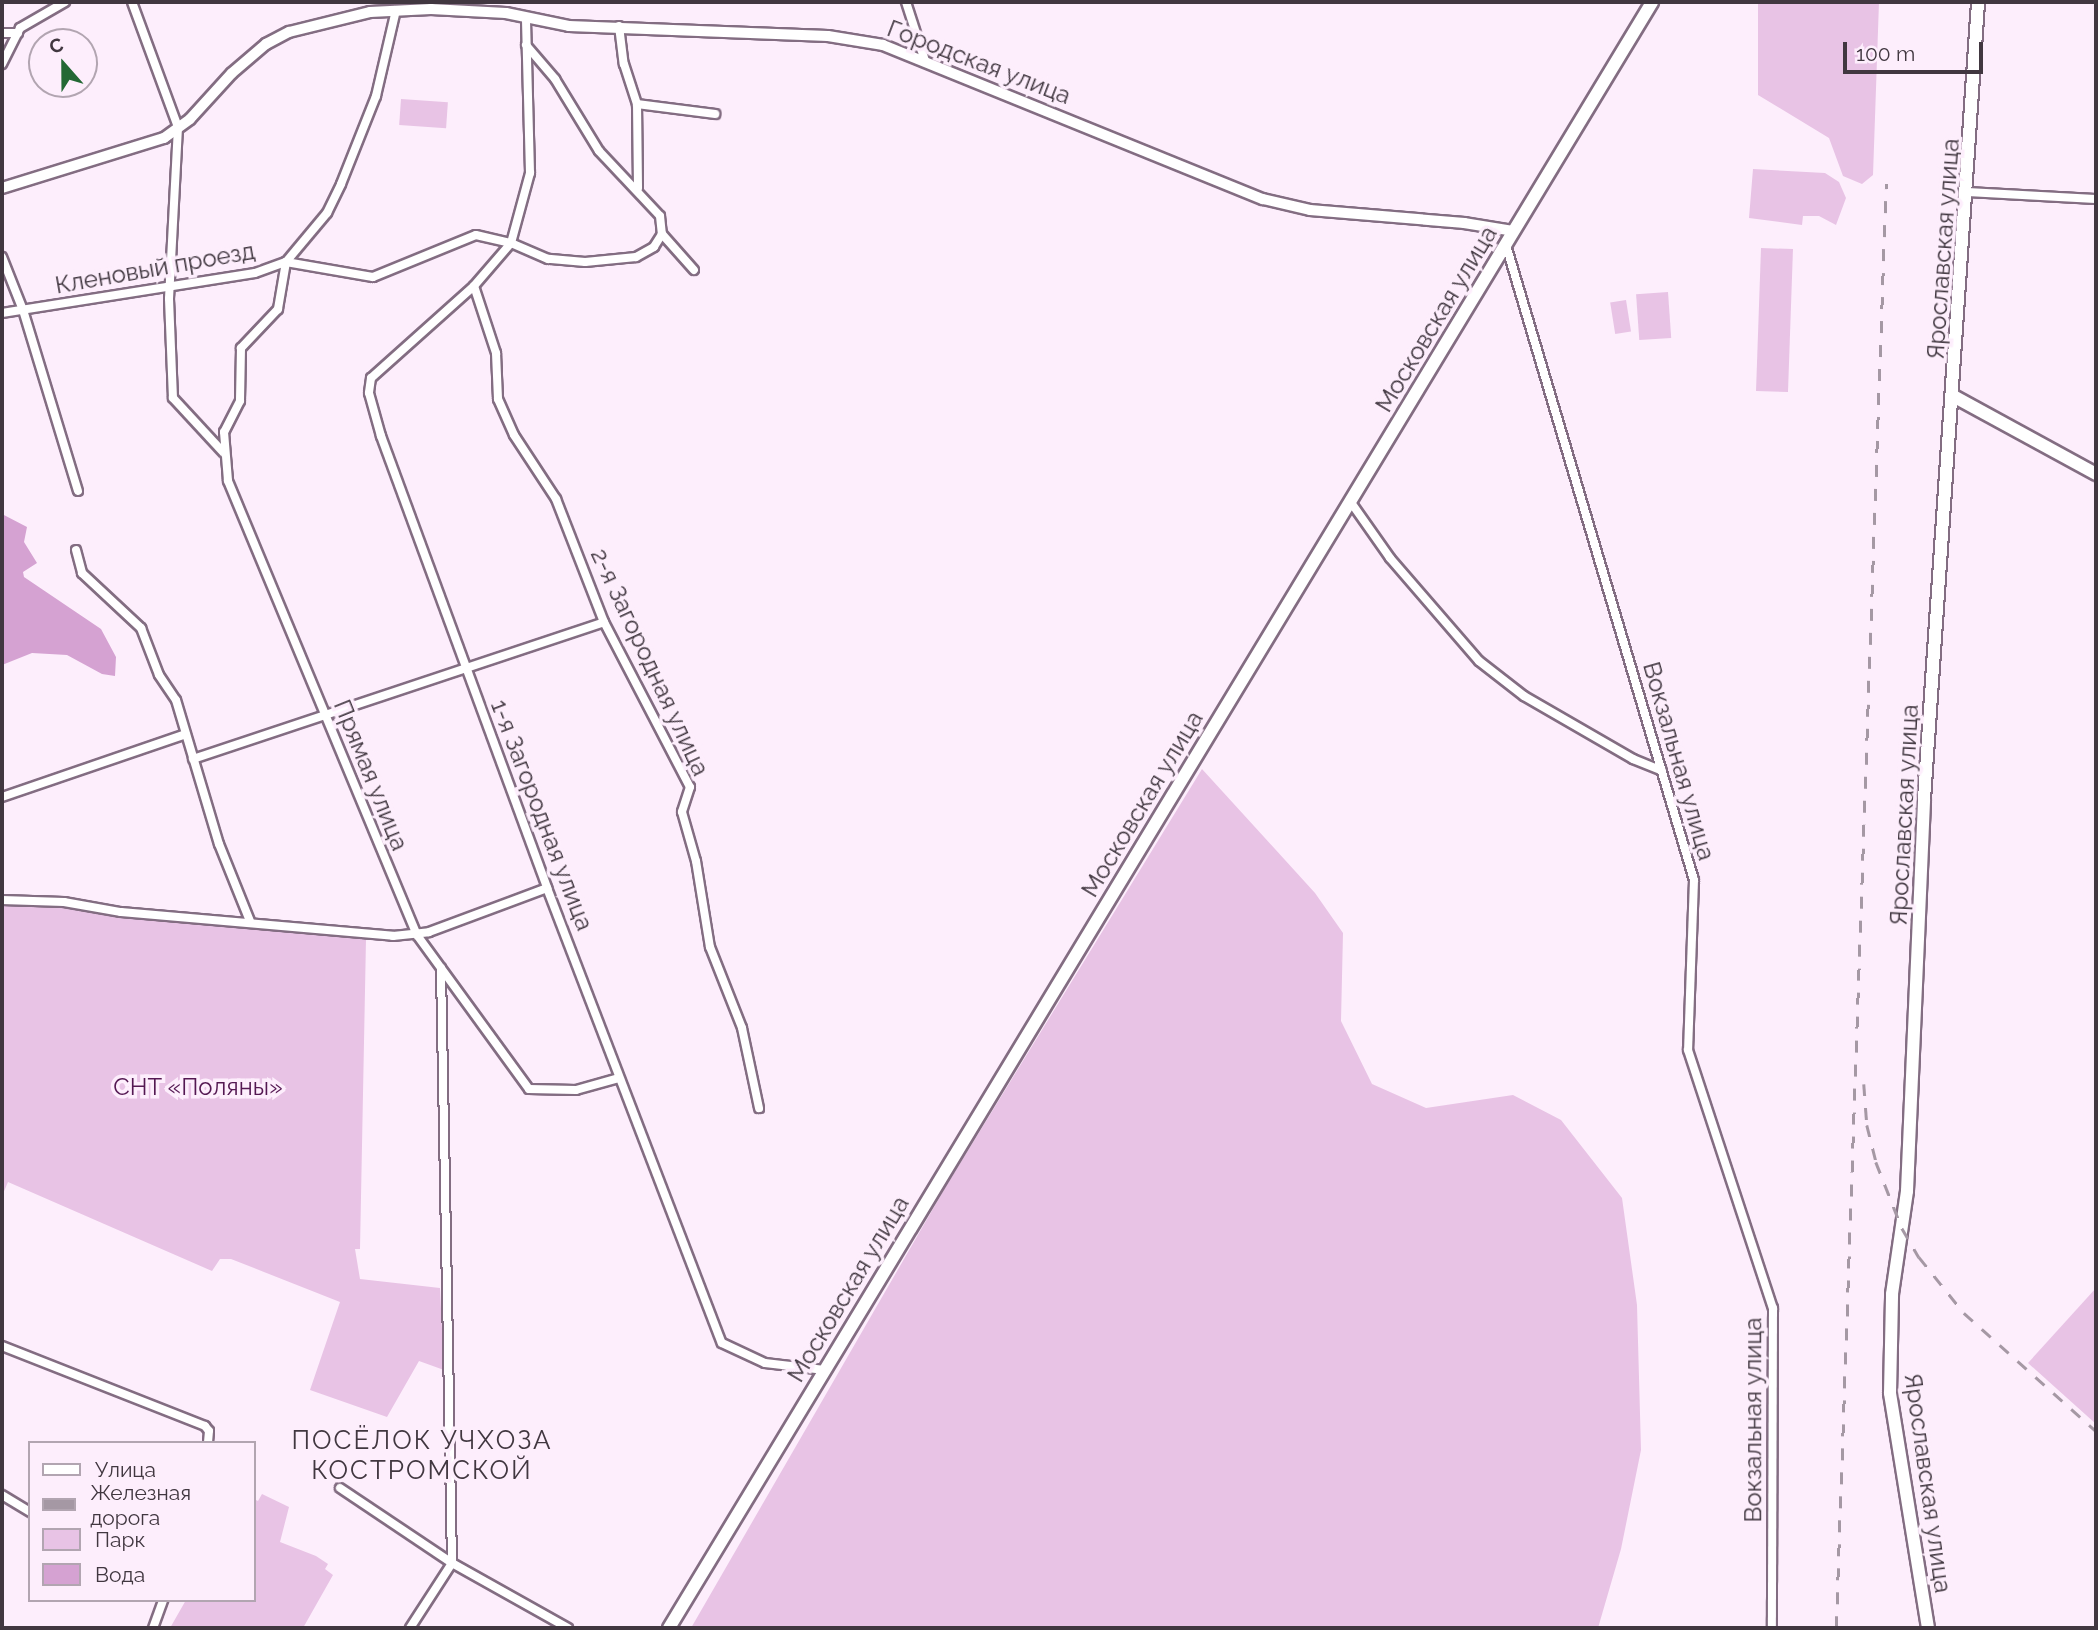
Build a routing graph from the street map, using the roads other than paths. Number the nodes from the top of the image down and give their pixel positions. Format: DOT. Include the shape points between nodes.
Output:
graph roads {
  1 [pos="65,2"];
  2 [pos="132,2"];
  3 [pos="906,2"];
  4 [pos="1651,2"];
  5 [pos="1978,2"];
  6 [pos="456,6"];
  7 [pos="396,10"];
  8 [pos="526,19"];
  9 [pos="619,26"];
  10 [pos="2,33"];
  11 [pos="18,33"];
  12 [pos="526,45"];
  13 [pos="925,61"];
  14 [pos="2,64"];
  15 [pos="637,104"];
  16 [pos="715,114"];
  17 [pos="178,127"];
  18 [pos="2,188"];
  19 [pos="638,188"];
  20 [pos="1967,192"];
  21 [pos="2096,199"];
  22 [pos="1514,232"];
  23 [pos="662,234"];
  24 [pos="511,243"];
  25 [pos="1506,245"];
  26 [pos="2,257"];
  27 [pos="286,262"];
  28 [pos="694,270"];
  29 [pos="170,285"];
  30 [pos="474,286"];
  31 [pos="23,310"];
  32 [pos="2,313"];
  33 [pos="1955,397"];
  34 [pos="223,452"];
  35 [pos="2096,474"];
  36 [pos="78,491"];
  37 [pos="1350,501"];
  38 [pos="76,550"];
  39 [pos="604,622"];
  40 [pos="467,671"];
  41 [pos="327,714"];
  42 [pos="186,734"];
  43 [pos="192,759"];
  44 [pos="1662,771"];
  45 [pos="2,797"];
  46 [pos="547,888"];
  47 [pos="2,900"];
  48 [pos="250,921"];
  49 [pos="417,935"];
  50 [pos="441,968"];
  51 [pos="619,1078"];
  52 [pos="759,1108"];
  53 [pos="2,1346"];
  54 [pos="825,1370"];
  55 [pos="208,1441"];
  56 [pos="340,1488"];
  57 [pos="2,1495"];
  58 [pos="28,1511"];
  59 [pos="452,1563"];
  60 [pos="162,1602"];
  61 [pos="153,1628"];
  62 [pos="410,1628"];
  63 [pos="568,1628"];
  64 [pos="669,1628"];
  65 [pos="1772,1628"];
  66 [pos="1928,1628"];
  1 -- 11 [label="street"];
  2 -- 17 [label="street"];
  3 -- 13 [label="street"];
  4 -- 22 [label="main road, Московская улица"];
  5 -- 20 [label="main road, Ярославская улица"];
  6 -- 7 [label="street, Городская улица"];
  6 -- 8 [label="street, Городская улица"];
  7 -- 17 [label="street, Городская улица" via="318,22 266,44"];
  7 -- 27 [label="street, Кленовый проезд" via="376,96 341,184 327,213"];
  8 -- 9 [label="street, Городская улица" via="569,26"];
  8 -- 12 [label="street"];
  9 -- 13 [label="street, Городская улица" via="828,36 883,45"];
  9 -- 15 [label="street" via="624,64"];
  10 -- 11 [label="street"];
  11 -- 14 [label="street"];
  12 -- 19 [label="street" via="555,79 599,151"];
  12 -- 24 [label="street" via="530,173"];
  13 -- 22 [label="street, Городская улица" via="1262,199 1310,210 1464,222"];
  15 -- 16 [label="street"];
  15 -- 19 [label="street"];
  17 -- 18 [label="street, Городская улица" via="128,153"];
  17 -- 29 [label="street"];
  19 -- 23 [label="street" via="660,216"];
  20 -- 21 [label="street"];
  20 -- 33 [label="main road, Ярославская улица"];
  22 -- 25 [label="main road, Московская улица"];
  23 -- 24 [label="street" via="654,247 636,257 586,262 548,259"];
  23 -- 28 [label="street"];
  24 -- 27 [label="street" via="477,235 373,277"];
  24 -- 30 [label="street, 1-я Загородная улица"];
  25 -- 37 [label="main road, Московская улица"];
  25 -- 44 [label="street, Вокзальная улица"];
  26 -- 31 [label="street"];
  27 -- 29 [label="street, Кленовый проезд" via="255,273"];
  27 -- 34 [label="street" via="278,309 241,348 240,401 224,432"];
  29 -- 31 [label="street, Кленовый проезд"];
  29 -- 34 [label="street" via="173,398"];
  30 -- 39 [label="street, 2-я Загородная улица" via="496,353 498,400 514,435 556,499"];
  30 -- 40 [label="street, 1-я Загородная улица" via="371,378 369,393"];
  31 -- 32 [label="street, Кленовый проезд"];
  31 -- 36 [label="street"];
  33 -- 35 [label="main road"];
  33 -- 66 [label="main road, Ярославская улица" via="1924,799 1907,1191 1892,1294 1889,1394"];
  34 -- 41 [label="street, Прямая улица" via="228,481"];
  37 -- 44 [label="street" via="1390,558 1479,661 1524,696"];
  37 -- 54 [label="main road, Московская улица"];
  38 -- 42 [label="street" via="82,573 141,628 159,675 176,700"];
  39 -- 40 [label="street"];
  39 -- 52 [label="street, 2-я Загородная улица" via="690,787 682,812 696,861 710,947 742,1028"];
  40 -- 41 [label="street"];
  40 -- 46 [label="street, 1-я Загородная улица"];
  41 -- 43 [label="street"];
  41 -- 49 [label="street, Прямая улица"];
  42 -- 43 [label="street"];
  42 -- 45 [label="street"];
  43 -- 48 [label="street"];
  44 -- 65 [label="street, Вокзальная улица" via="1694,880 1688,1050 1773,1308"];
  46 -- 49 [label="street"];
  46 -- 51 [label="street, 1-я Загородная улица"];
  47 -- 48 [label="street"];
  48 -- 49 [label="street"];
  49 -- 50 [label="street, Прямая улица"];
  50 -- 51 [label="street, Прямая улица" via="529,1089 576,1090"];
  50 -- 59 [label="street"];
  51 -- 54 [label="street, 1-я Загородная улица" via="722,1343 765,1363"];
  53 -- 55 [label="street" via="205,1426"];
  54 -- 64 [label="main road, Московская улица"];
  56 -- 59 [label="street"];
  57 -- 58 [label="street"];
  59 -- 62 [label="street"];
  59 -- 63 [label="street"];
  60 -- 61 [label="street"];
}
